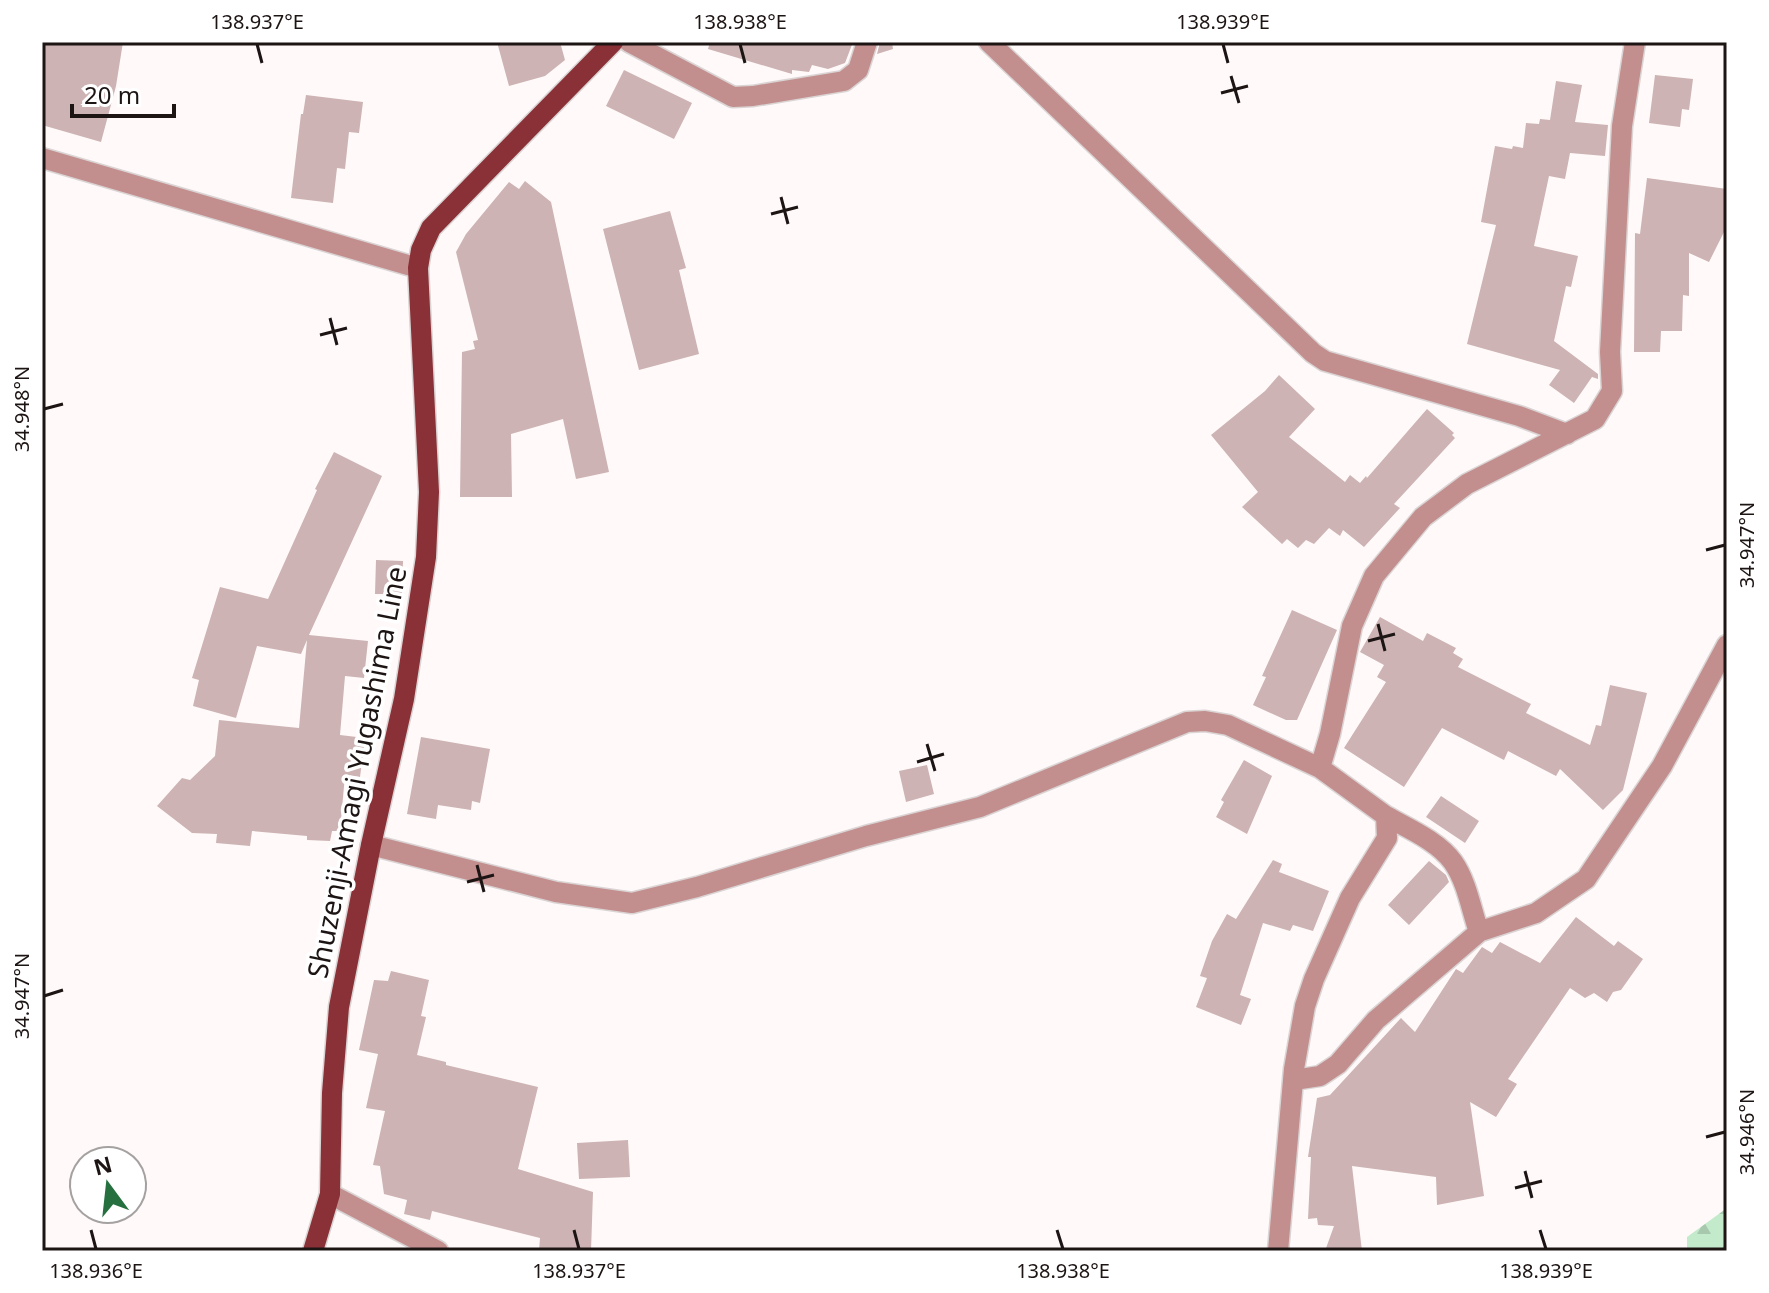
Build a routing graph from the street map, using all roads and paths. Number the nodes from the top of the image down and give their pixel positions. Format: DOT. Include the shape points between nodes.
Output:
graph roads {
  1 [pos="613,42"];
  2 [pos="629,42"];
  3 [pos="867,42"];
  4 [pos="989,42"];
  5 [pos="1635,42"];
  6 [pos="42,158"];
  7 [pos="418,268"];
  8 [pos="1567,434"];
  9 [pos="1727,645"];
  10 [pos="1320,768"];
  11 [pos="1386,816"];
  12 [pos="371,845"];
  13 [pos="1478,932"];
  14 [pos="1294,1080"];
  15 [pos="330,1194"];
  16 [pos="313,1251"];
  17 [pos="438,1251"];
  18 [pos="1278,1251"];
  1 -- 7 [label="main road, Shuzenji-Amagi Yugashima Line" via="431,228"];
  2 -- 3 [label="street" via="733,97 844,81 858,70"];
  4 -- 8 [label="street" via="1313,353"];
  5 -- 8 [label="street" via="1622,126 1612,391 1595,419"];
  6 -- 7 [label="street"];
  7 -- 12 [label="main road, Shuzenji-Amagi Yugashima Line" via="429,492 426,557 404,699"];
  8 -- 10 [label="street" via="1467,484 1423,517 1374,576 1352,626"];
  9 -- 13 [label="street" via="1662,766 1586,879 1536,913"];
  10 -- 11 [label="street"];
  10 -- 12 [label="street" via="1228,725 1187,722 980,807 632,903 556,892"];
  11 -- 13 [label="street" via="1452,860"];
  11 -- 14 [label="street" via="1387,838 1350,898 1314,979"];
  12 -- 15 [label="main road, Shuzenji-Amagi Yugashima Line" via="339,1007"];
  13 -- 14 [label="street" via="1376,1020 1338,1064 1320,1076"];
  14 -- 18 [label="street"];
  15 -- 16 [label="main road, Shuzenji-Amagi Yugashima Line"];
  15 -- 17 [label="street"];
}
